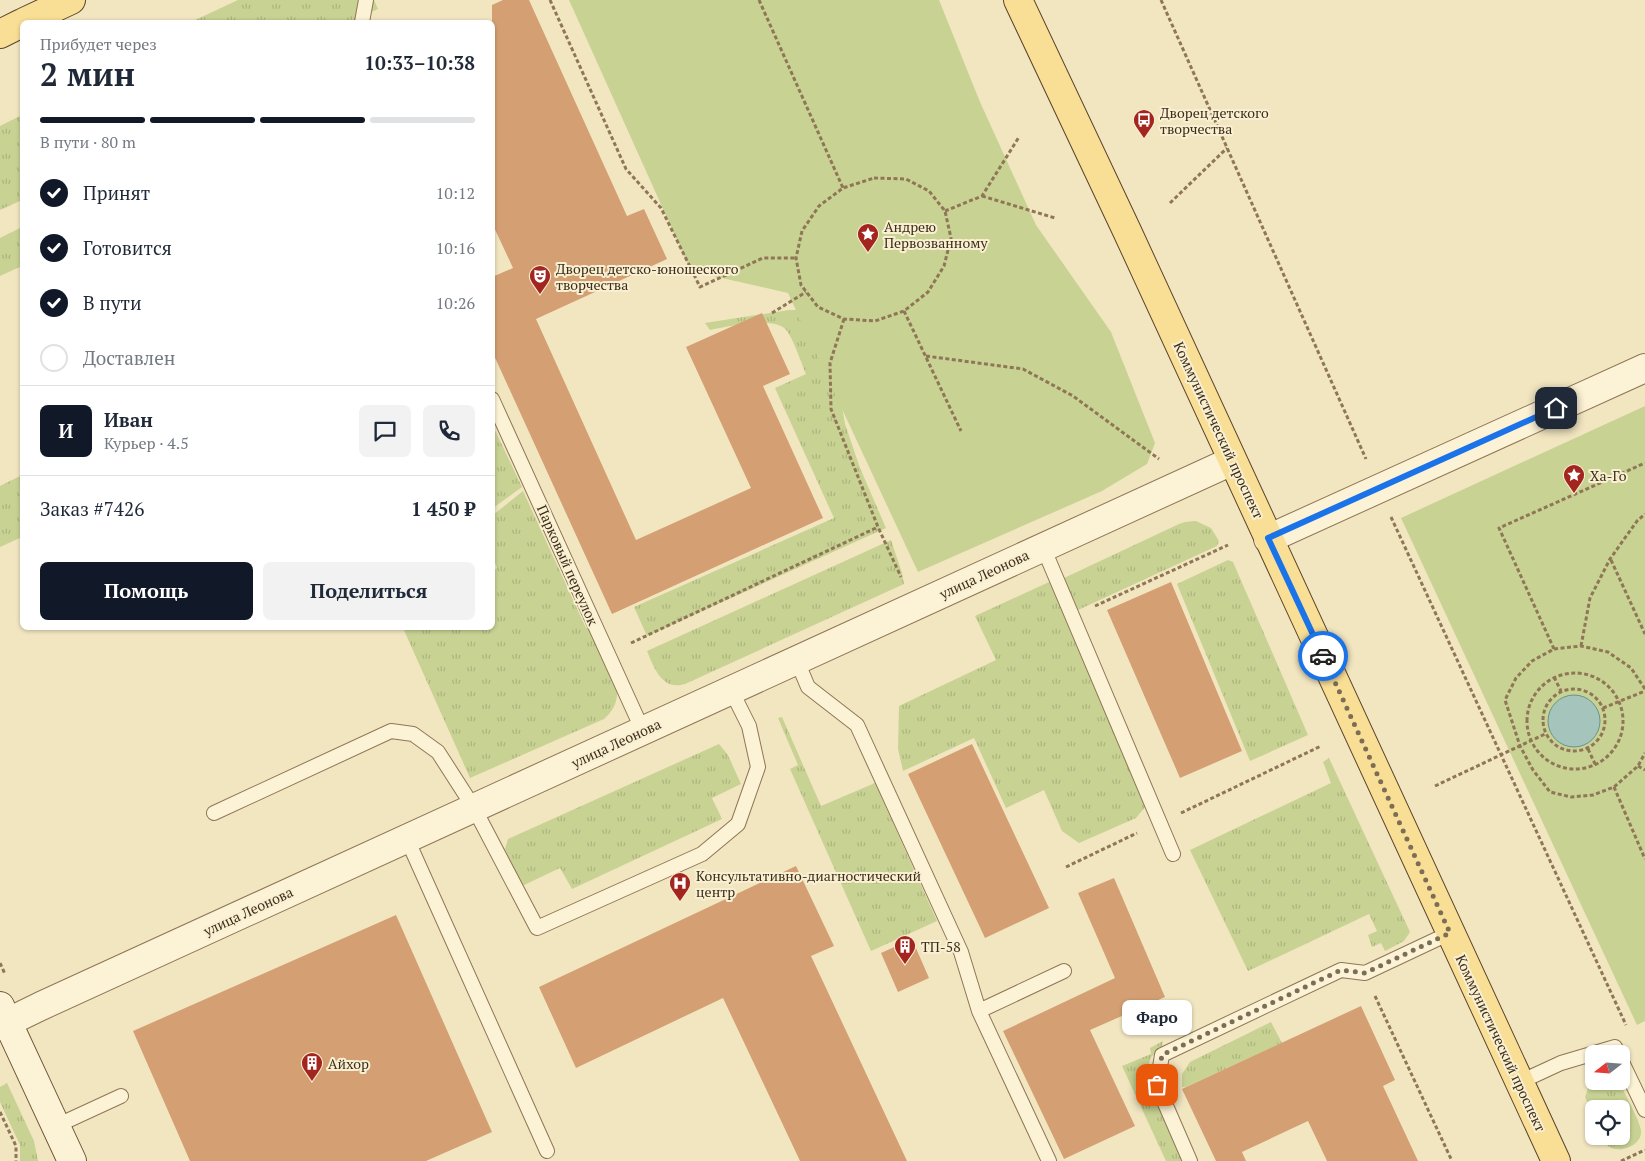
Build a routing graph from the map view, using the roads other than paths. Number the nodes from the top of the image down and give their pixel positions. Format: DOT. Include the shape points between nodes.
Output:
graph roads {
  1 [pos="71,0"];
  2 [pos="366,0"];
  3 [pos="1018,0"];
  4 [pos="29,20"];
  5 [pos="362,20"];
  6 [pos="20,24"];
  7 [pos="0,34"];
  8 [pos="1645,368"];
  9 [pos="495,406"];
  10 [pos="1232,460"];
  11 [pos="1268,538"];
  12 [pos="1043,547"];
  13 [pos="797,661"];
  14 [pos="731,690"];
  15 [pos="643,731"];
  16 [pos="474,808"];
  17 [pos="214,813"];
  18 [pos="407,839"];
  19 [pos="1173,854"];
  20 [pos="1450,933"];
  21 [pos="1064,971"];
  22 [pos="979,1011"];
  23 [pos="3,1018"];
  24 [pos="1585,1056"];
  25 [pos="1630,1079"];
  26 [pos="1520,1082"];
  27 [pos="121,1096"];
  28 [pos="1645,1110"];
  29 [pos="56,1126"];
  30 [pos="547,1151"];
  31 [pos="72,1161"];
  32 [pos="1049,1161"];
  33 [pos="1190,1161"];
  34 [pos="1556,1161"];
  1 -- 4 [label="main road"];
  2 -- 5 [label="lane"];
  3 -- 10 [label="main road, Коммунистический проспект"];
  6 -- 7 [label="main road"];
  8 -- 11 [label="street"];
  9 -- 15 [label="lane, Парковый переулок"];
  10 -- 11 [label="main road, Коммунистический проспект"];
  10 -- 12 [label="street, улица Леонова"];
  11 -- 20 [label="main road, Коммунистический проспект"];
  12 -- 13 [label="street, улица Леонова"];
  12 -- 19 [label="lane"];
  13 -- 14 [label="street, улица Леонова"];
  13 -- 22 [label="lane" via="808,688 857,725 961,952"];
  14 -- 15 [label="street, улица Леонова"];
  14 -- 16 [label="lane" via="749,726 758,767 738,824 702,854 537,928"];
  15 -- 16 [label="street, улица Леонова"];
  16 -- 17 [label="lane" via="438,752 413,734 391,731"];
  16 -- 18 [label="street, улица Леонова"];
  18 -- 23 [label="street, улица Леонова"];
  18 -- 30 [label="lane"];
  20 -- 26 [label="main road, Коммунистический проспект"];
  20 -- 33 [label="lane" via="1365,973 1341,970 1162,1055 1157,1085"];
  21 -- 22 [label="lane"];
  22 -- 32 [label="lane"];
  23 -- 29 [label="street"];
  24 -- 26 [label="lane"];
  25 -- 28 [label="lane"];
  26 -- 34 [label="main road, Коммунистический проспект"];
  27 -- 29 [label="lane"];
  29 -- 31 [label="street"];
}
